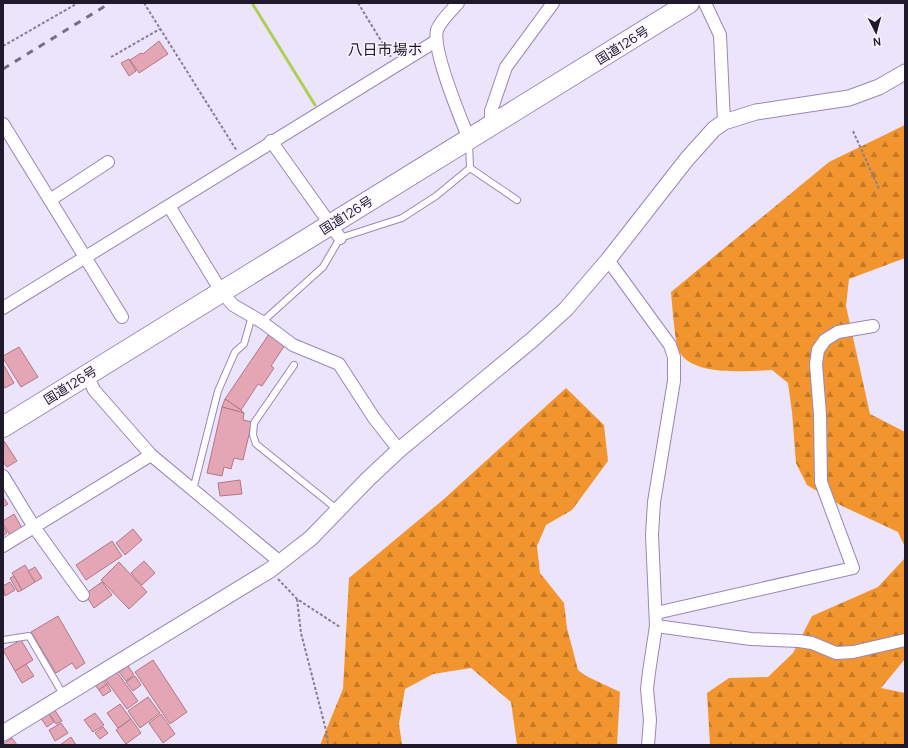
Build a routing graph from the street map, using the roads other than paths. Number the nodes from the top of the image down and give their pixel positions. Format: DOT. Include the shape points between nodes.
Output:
graph roads {
  1 [pos="458,3"];
  2 [pos="553,3"];
  3 [pos="689,3"];
  4 [pos="706,3"];
  5 [pos="436,41"];
  6 [pos="905,72"];
  7 [pos="724,122"];
  8 [pos="3,124"];
  9 [pos="491,126"];
  10 [pos="469,139"];
  11 [pos="271,141"];
  12 [pos="108,162"];
  13 [pos="470,168"];
  14 [pos="50,200"];
  15 [pos="516,200"];
  16 [pos="169,206"];
  17 [pos="335,231"];
  18 [pos="84,257"];
  19 [pos="608,260"];
  20 [pos="221,292"];
  21 [pos="3,308"];
  22 [pos="122,317"];
  23 [pos="257,319"];
  24 [pos="873,326"];
  25 [pos="294,365"];
  26 [pos="87,375"];
  27 [pos="3,427"];
  28 [pos="399,450"];
  29 [pos="151,455"];
  30 [pos="3,476"];
  31 [pos="193,490"];
  32 [pos="338,510"];
  33 [pos="34,527"];
  34 [pos="3,546"];
  35 [pos="275,566"];
  36 [pos="83,595"];
  37 [pos="656,613"];
  38 [pos="656,626"];
  39 [pos="3,640"];
  40 [pos="905,640"];
  41 [pos="64,697"];
  42 [pos="3,733"];
  43 [pos="648,745"];
  1 -- 5 [label="street" via="438,28"];
  2 -- 9 [label="street" via="506,67 491,111"];
  3 -- 9 [label="highway, 国道126号"];
  4 -- 7 [label="street" via="720,35"];
  5 -- 10 [label="street"];
  5 -- 11 [label="street"];
  6 -- 7 [label="street" via="879,87 849,98 756,112"];
  7 -- 19 [label="street" via="686,159"];
  8 -- 14 [label="street"];
  9 -- 10 [label="highway, 国道126号"];
  10 -- 13 [label="lane"];
  10 -- 17 [label="highway, 国道126号"];
  11 -- 16 [label="street"];
  11 -- 17 [label="street"];
  12 -- 14 [label="street"];
  13 -- 15 [label="lane"];
  13 -- 17 [label="lane" via="436,196 402,218"];
  14 -- 18 [label="street"];
  16 -- 18 [label="street"];
  16 -- 20 [label="street"];
  17 -- 20 [label="highway, 国道126号"];
  17 -- 23 [label="lane" via="323,267"];
  18 -- 21 [label="street"];
  18 -- 22 [label="street"];
  19 -- 28 [label="street" via="566,309 532,340"];
  19 -- 37 [label="street" via="670,345 674,357 674,381 654,502 652,535"];
  20 -- 23 [label="street" via="233,305"];
  20 -- 26 [label="highway, 国道126号"];
  23 -- 28 [label="street" via="293,345 340,364 374,418"];
  23 -- 31 [label="lane" via="244,344 235,352 218,391"];
  24 -- 37 [label="street" via="838,332 825,340 818,350 816,364 822,482 853,568"];
  25 -- 32 [label="lane" via="254,423 253,435 256,444"];
  26 -- 27 [label="highway, 国道126号"];
  26 -- 29 [label="street" via="94,390"];
  28 -- 32 [label="street"];
  29 -- 31 [label="street"];
  29 -- 33 [label="street"];
  30 -- 33 [label="street"];
  31 -- 35 [label="street"];
  32 -- 35 [label="street" via="311,538"];
  33 -- 34 [label="street"];
  33 -- 36 [label="street"];
  35 -- 41 [label="street"];
  37 -- 38 [label="street"];
  38 -- 40 [label="street" via="751,639 799,641 812,643 836,653 853,652"];
  38 -- 43 [label="street" via="648,684"];
  39 -- 41 [label="lane" via="29,636"];
  41 -- 42 [label="street"];
}
